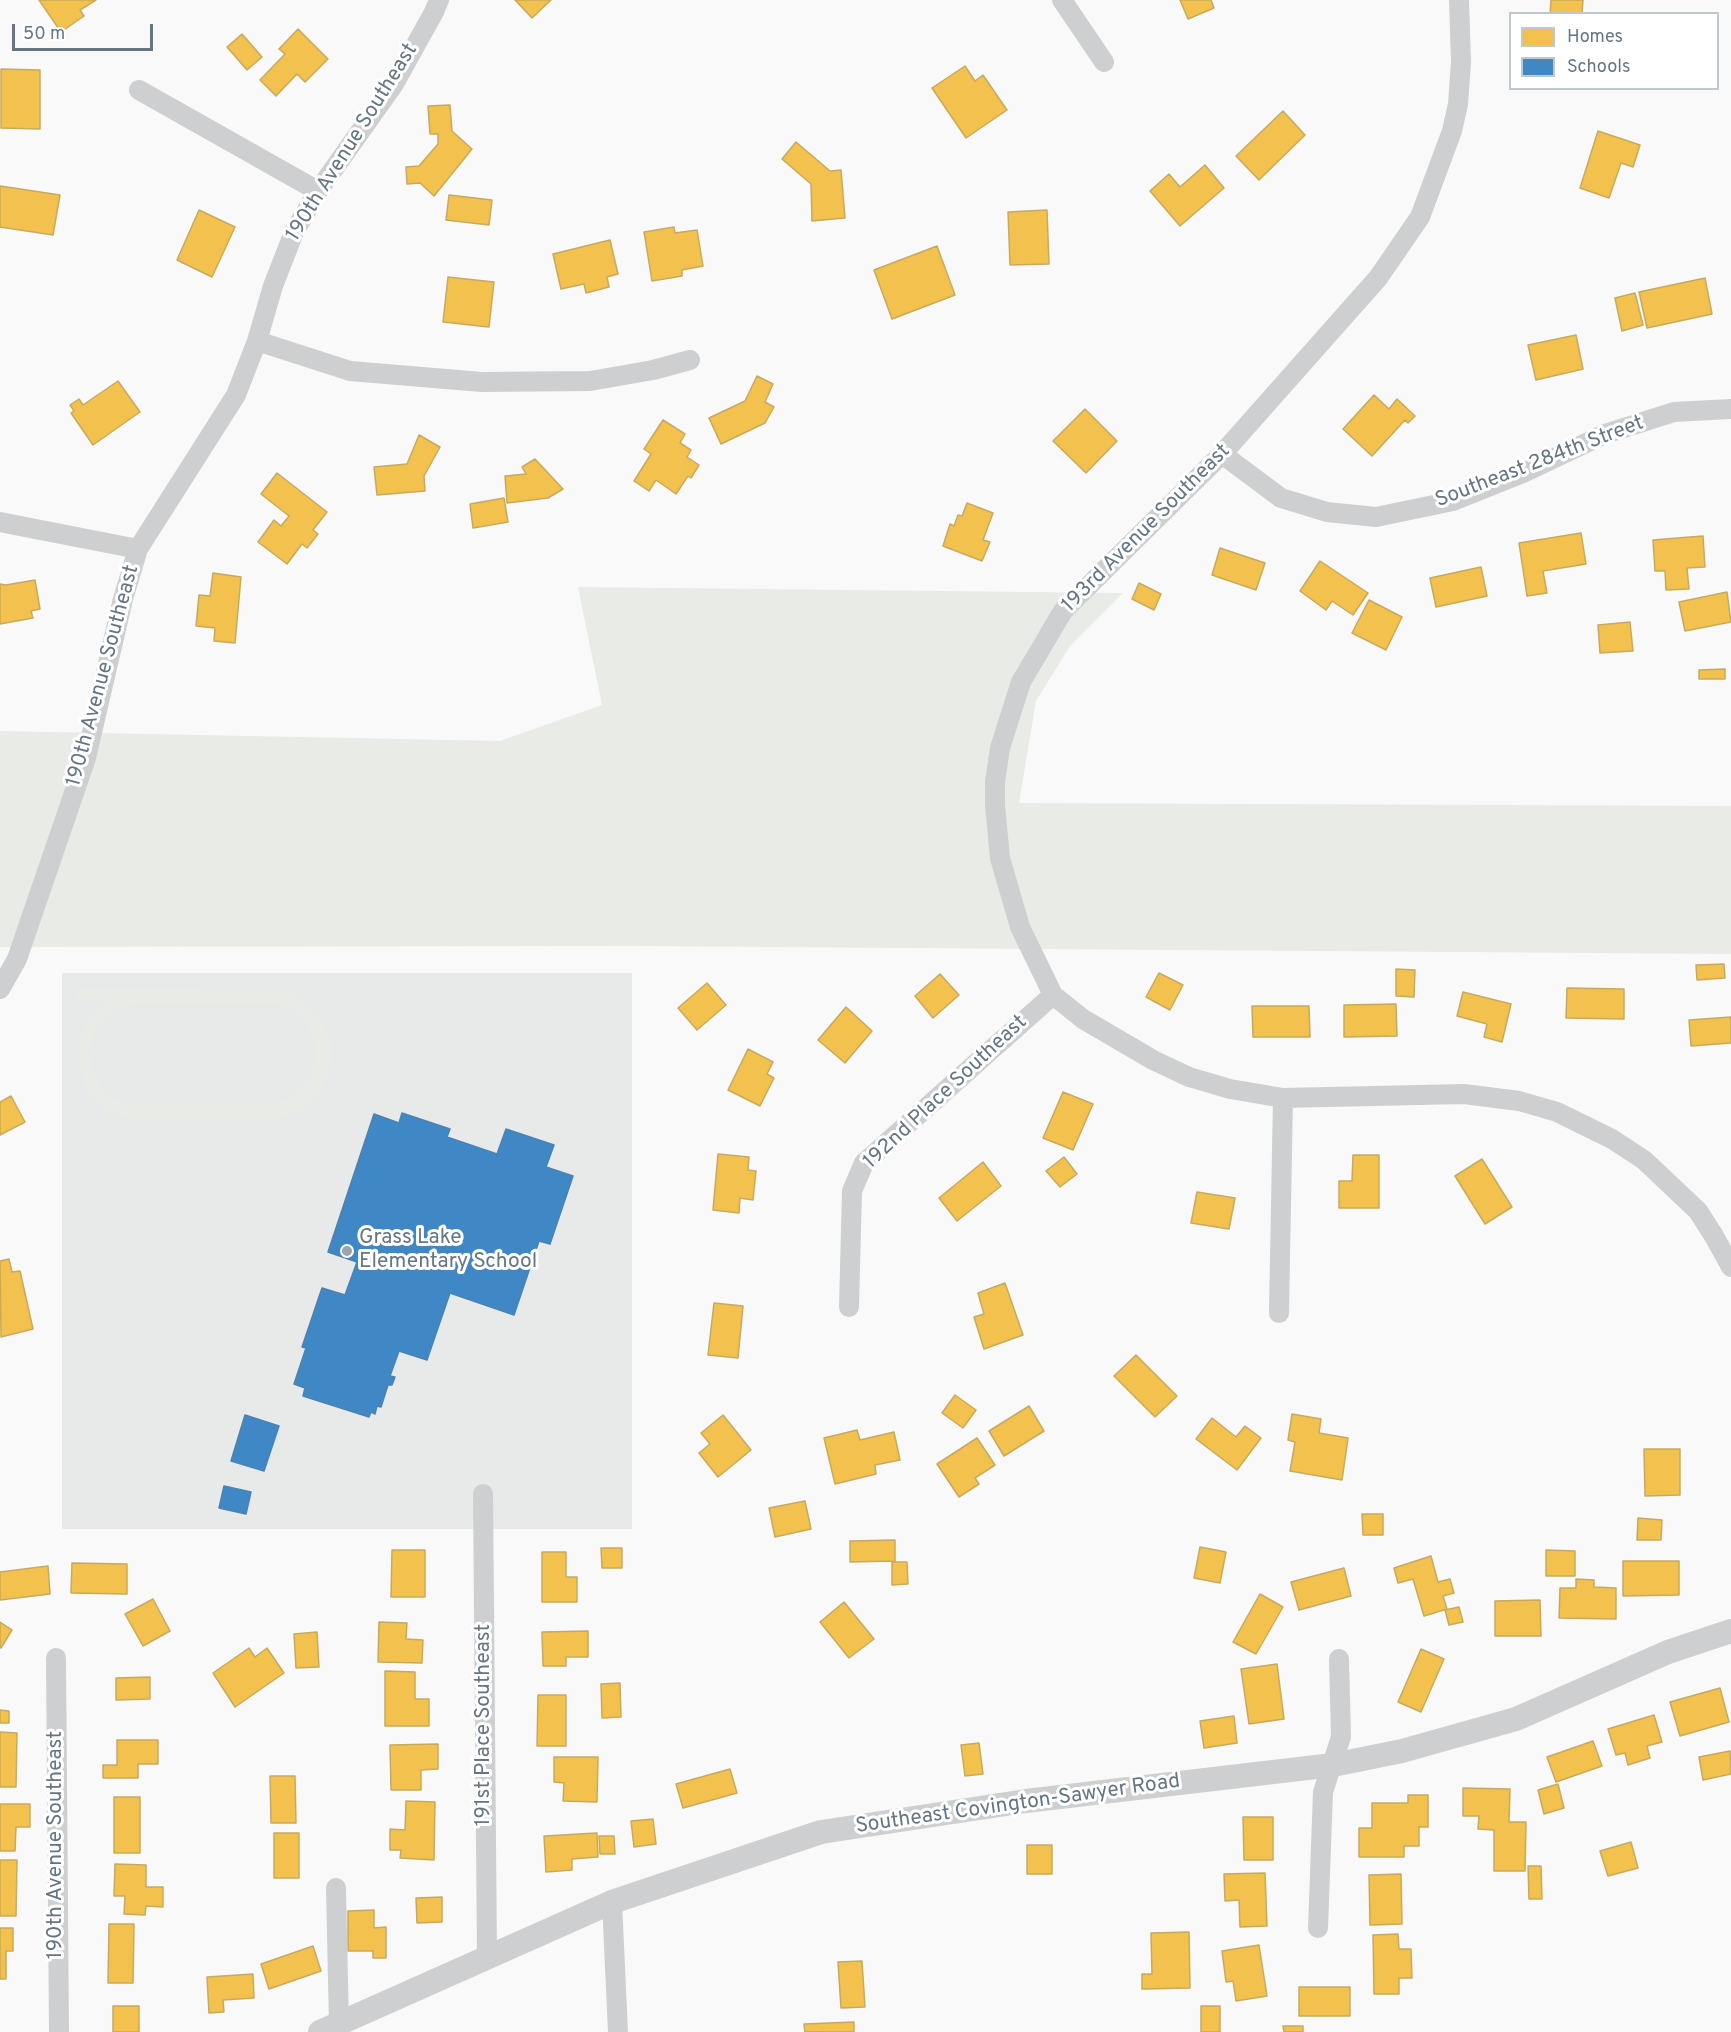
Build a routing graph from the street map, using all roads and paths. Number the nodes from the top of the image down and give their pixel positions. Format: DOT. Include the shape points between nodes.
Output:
graph roads {
  1 [pos="439,0"];
  2 [pos="1062,0"];
  3 [pos="1459,0"];
  4 [pos="1104,62"];
  5 [pos="139,90"];
  6 [pos="318,191"];
  7 [pos="257,341"];
  8 [pos="690,360"];
  9 [pos="1731,409"];
  10 [pos="1222,454"];
  11 [pos="0,522"];
  12 [pos="138,549"];
  13 [pos="0,988"];
  14 [pos="1053,995"];
  15 [pos="1283,1098"];
  16 [pos="1731,1265"];
  17 [pos="849,1307"];
  18 [pos="1279,1313"];
  19 [pos="483,1494"];
  20 [pos="1731,1631"];
  21 [pos="56,1658"];
  22 [pos="1339,1659"];
  23 [pos="1333,1765"];
  24 [pos="336,1888"];
  25 [pos="612,1902"];
  26 [pos="1318,1928"];
  27 [pos="487,1957"];
  28 [pos="330,2028"];
  29 [pos="59,2032"];
  30 [pos="618,2032"];
  1 -- 6 [label="street, 190th Avenue Southeast" via="394,84"];
  2 -- 4 [label="street"];
  3 -- 10 [label="street, 193rd Avenue Southeast" via="1458,104 1420,217 1378,278"];
  5 -- 6 [label="street"];
  6 -- 7 [label="street, 190th Avenue Southeast" via="294,232"];
  7 -- 8 [label="street" via="350,371 482,382 590,381"];
  7 -- 12 [label="street, 190th Avenue Southeast" via="236,395"];
  9 -- 10 [label="street, Southeast 284th Street" via="1674,412 1605,434 1453,501 1376,517 1327,512 1281,498"];
  10 -- 14 [label="street, 193rd Avenue Southeast" via="1064,611 1021,682 1012,705 995,782 1000,858 1020,927"];
  11 -- 12 [label="street"];
  12 -- 13 [label="street, 190th Avenue Southeast" via="86,758 17,959"];
  14 -- 15 [label="street, 193rd Avenue Southeast" via="1111,1037 1189,1077"];
  14 -- 17 [label="street, 192nd Place Southeast" via="864,1163 852,1191"];
  15 -- 16 [label="street, 193rd Avenue Southeast" via="1464,1094 1519,1101 1557,1113 1612,1138 1644,1160 1698,1211"];
  15 -- 18 [label="street"];
  19 -- 27 [label="street, 191st Place Southeast"];
  20 -- 23 [label="street, Southeast Covington-Sawyer Road" via="1668,1652 1516,1719"];
  21 -- 29 [label="street, 190th Avenue Southeast"];
  22 -- 23 [label="street" via="1341,1737"];
  23 -- 25 [label="street, Southeast Covington-Sawyer Road" via="1026,1801 821,1832"];
  23 -- 26 [label="street" via="1323,1792"];
  24 -- 28 [label="street"];
  25 -- 27 [label="street, Southeast Covington-Sawyer Road"];
  25 -- 30 [label="street"];
  27 -- 28 [label="street, Southeast Covington-Sawyer Road"];
}
